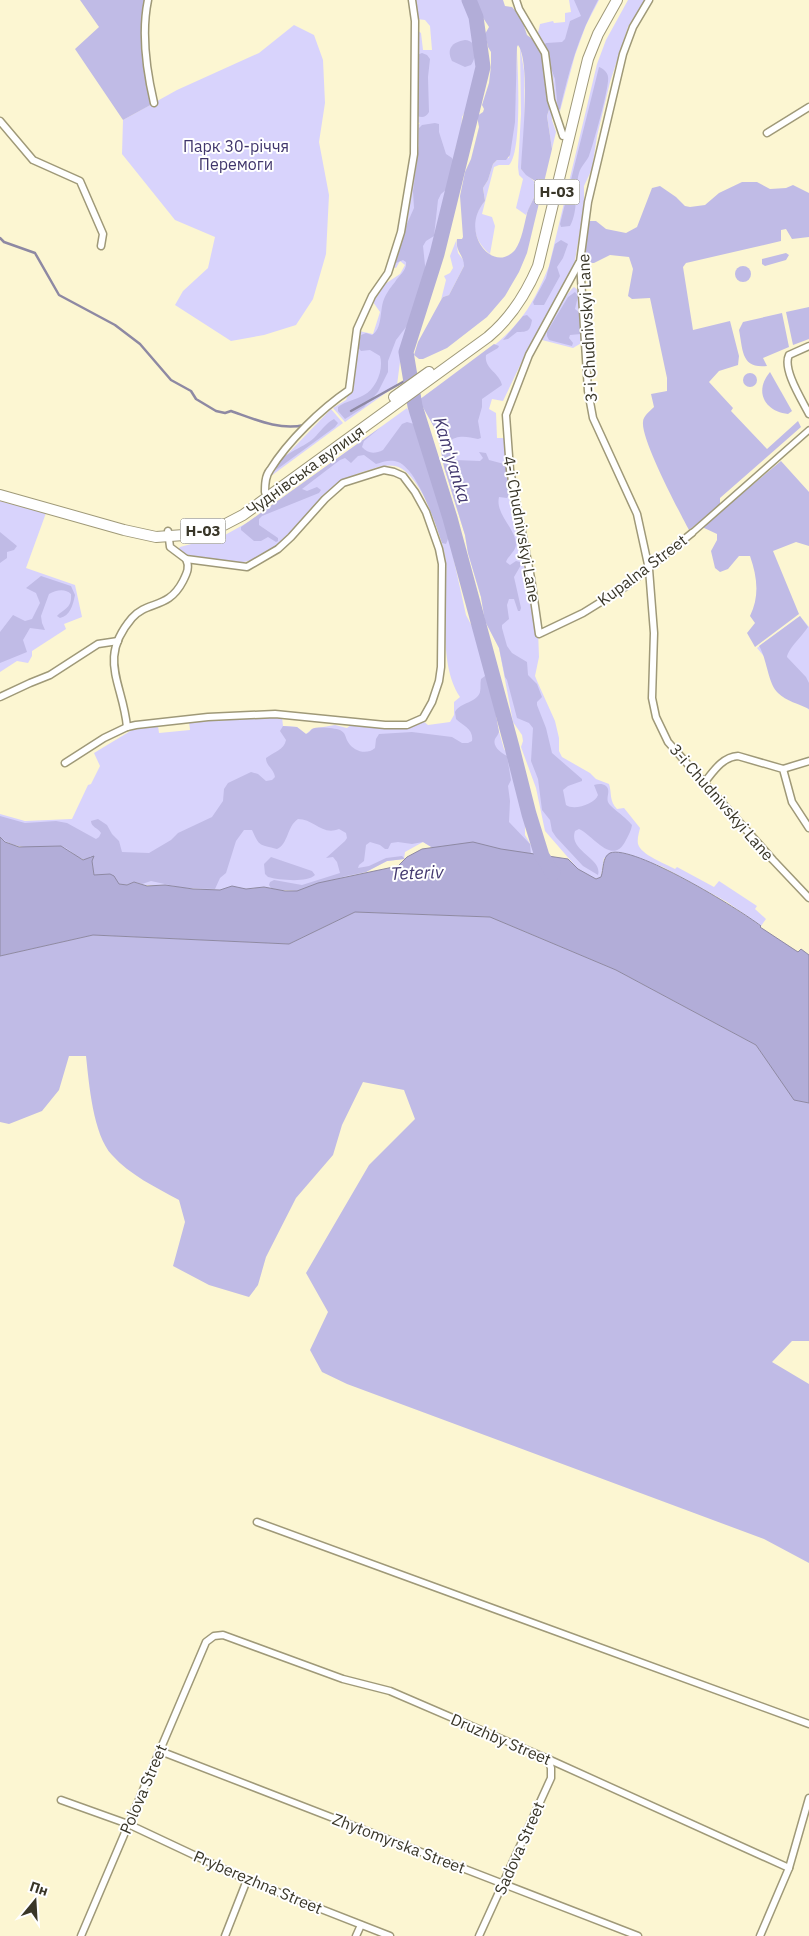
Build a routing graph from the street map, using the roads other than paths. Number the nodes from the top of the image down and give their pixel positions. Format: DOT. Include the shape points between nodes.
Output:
graph roads {
  1 [pos="148,0"];
  2 [pos="412,0"];
  3 [pos="516,0"];
  4 [pos="609,0"];
  5 [pos="616,0"];
  6 [pos="649,0"];
  7 [pos="154,103"];
  8 [pos="809,107"];
  9 [pos="0,121"];
  10 [pos="767,132"];
  11 [pos="563,136"];
  12 [pos="101,246"];
  13 [pos="580,262"];
  14 [pos="809,346"];
  15 [pos="455,358"];
  16 [pos="809,414"];
  17 [pos="376,415"];
  18 [pos="809,430"];
  19 [pos="0,489"];
  20 [pos="265,492"];
  21 [pos="0,495"];
  22 [pos="692,533"];
  23 [pos="168,534"];
  24 [pos="186,559"];
  25 [pos="649,569"];
  26 [pos="539,634"];
  27 [pos="118,641"];
  28 [pos="0,697"];
  29 [pos="127,727"];
  30 [pos="809,761"];
  31 [pos="65,763"];
  32 [pos="783,769"];
  33 [pos="704,783"];
  34 [pos="809,828"];
  35 [pos="809,898"];
  36 [pos="257,1522"];
  37 [pos="206,1642"];
  38 [pos="809,1724"];
  39 [pos="160,1751"];
  40 [pos="548,1759"];
  41 [pos="809,1798"];
  42 [pos="61,1800"];
  43 [pos="128,1824"];
  44 [pos="790,1868"];
  45 [pos="247,1880"];
  46 [pos="504,1884"];
  47 [pos="361,1925"];
  48 [pos="81,1936"];
  49 [pos="225,1936"];
  50 [pos="356,1936"];
  51 [pos="390,1936"];
  52 [pos="479,1936"];
  53 [pos="638,1936"];
  54 [pos="760,1936"];
  1 -- 7 [label="street" via="145,52"];
  2 -- 20 [label="street" via="415,21 414,154 402,232 388,273 372,296 357,329 349,390 327,404 294,439 269,471"];
  3 -- 11 [label="street" via="545,53 551,100"];
  4 -- 11 [label="main road, Н-03" via="582,58"];
  5 -- 15 [label="main road, Н-03" via="588,59 543,251 531,283 500,326"];
  6 -- 13 [label="street, 3-i Chudnivskyi Lane" via="633,27 616,82 588,202"];
  8 -- 10 [label="street"];
  9 -- 12 [label="street" via="33,160 80,181 104,234"];
  11 -- 15 [label="main road, Н-03" via="539,242 524,284 490,327"];
  13 -- 25 [label="street, 3-i Chudnivskyi Lane" via="588,391 594,418 637,514"];
  13 -- 26 [label="street, 4-i Chudnivskyi Lane" via="529,355 506,415 510,470"];
  14 -- 16 [label="street" via="789,355 787,362"];
  15 -- 17 [label="main road, Н-03"];
  17 -- 20 [label="main road, Чуднівська вулиця / Н-03"];
  17 -- 23 [label="main road, Чуднівська вулиця / Н-03" via="243,515 220,527 184,535"];
  18 -- 22 [label="street"];
  19 -- 23 [label="main road, Чуднівська вулиця / Н-03"];
  20 -- 23 [label="main road, Чуднівська вулиця / Н-03" via="221,520"];
  21 -- 23 [label="main road, Чуднівська вулиця / Н-03" via="140,534"];
  22 -- 25 [label="street, Kupalna Street"];
  23 -- 24 [label="street" via="170,547"];
  24 -- 27 [label="street" via="189,565 187,573 174,595 140,611"];
  24 -- 29 [label="street" via="247,567 278,549 343,483 384,470 403,476 426,512 439,549 443,573 443,636 436,692 423,718 407,725 275,714 189,719"];
  25 -- 26 [label="street, Kupalna Street" via="583,613"];
  25 -- 33 [label="street, 3-i Chudnivskyi Lane" via="654,633 654,713 668,742"];
  27 -- 28 [label="street" via="98,644 50,675"];
  27 -- 29 [label="street" via="114,669"];
  29 -- 31 [label="street"];
  30 -- 32 [label="street"];
  32 -- 33 [label="street" via="732,756 720,764"];
  32 -- 34 [label="street" via="792,802"];
  33 -- 35 [label="street, 3-i Chudnivskyi Lane"];
  36 -- 38 [label="street"];
  37 -- 39 [label="street, Polova Street"];
  37 -- 40 [label="street, Druzhby Street" via="214,1636 223,1635 343,1679 390,1691"];
  39 -- 43 [label="street, Polova Street"];
  39 -- 46 [label="street, Zhytomyrska Street"];
  40 -- 44 [label="street, Druzhby Street"];
  40 -- 46 [label="street, Sadova Street" via="551,1778"];
  41 -- 44 [label="street"];
  42 -- 43 [label="street, Pryberezhna Street"];
  43 -- 45 [label="street, Pryberezhna Street"];
  43 -- 48 [label="street, Polova Street"];
  44 -- 54 [label="street"];
  45 -- 47 [label="street, Pryberezhna Street"];
  45 -- 49 [label="street"];
  46 -- 52 [label="street, Sadova Street"];
  46 -- 53 [label="street, Zhytomyrska Street"];
  47 -- 50 [label="street"];
  47 -- 51 [label="street, Pryberezhna Street"];
}
